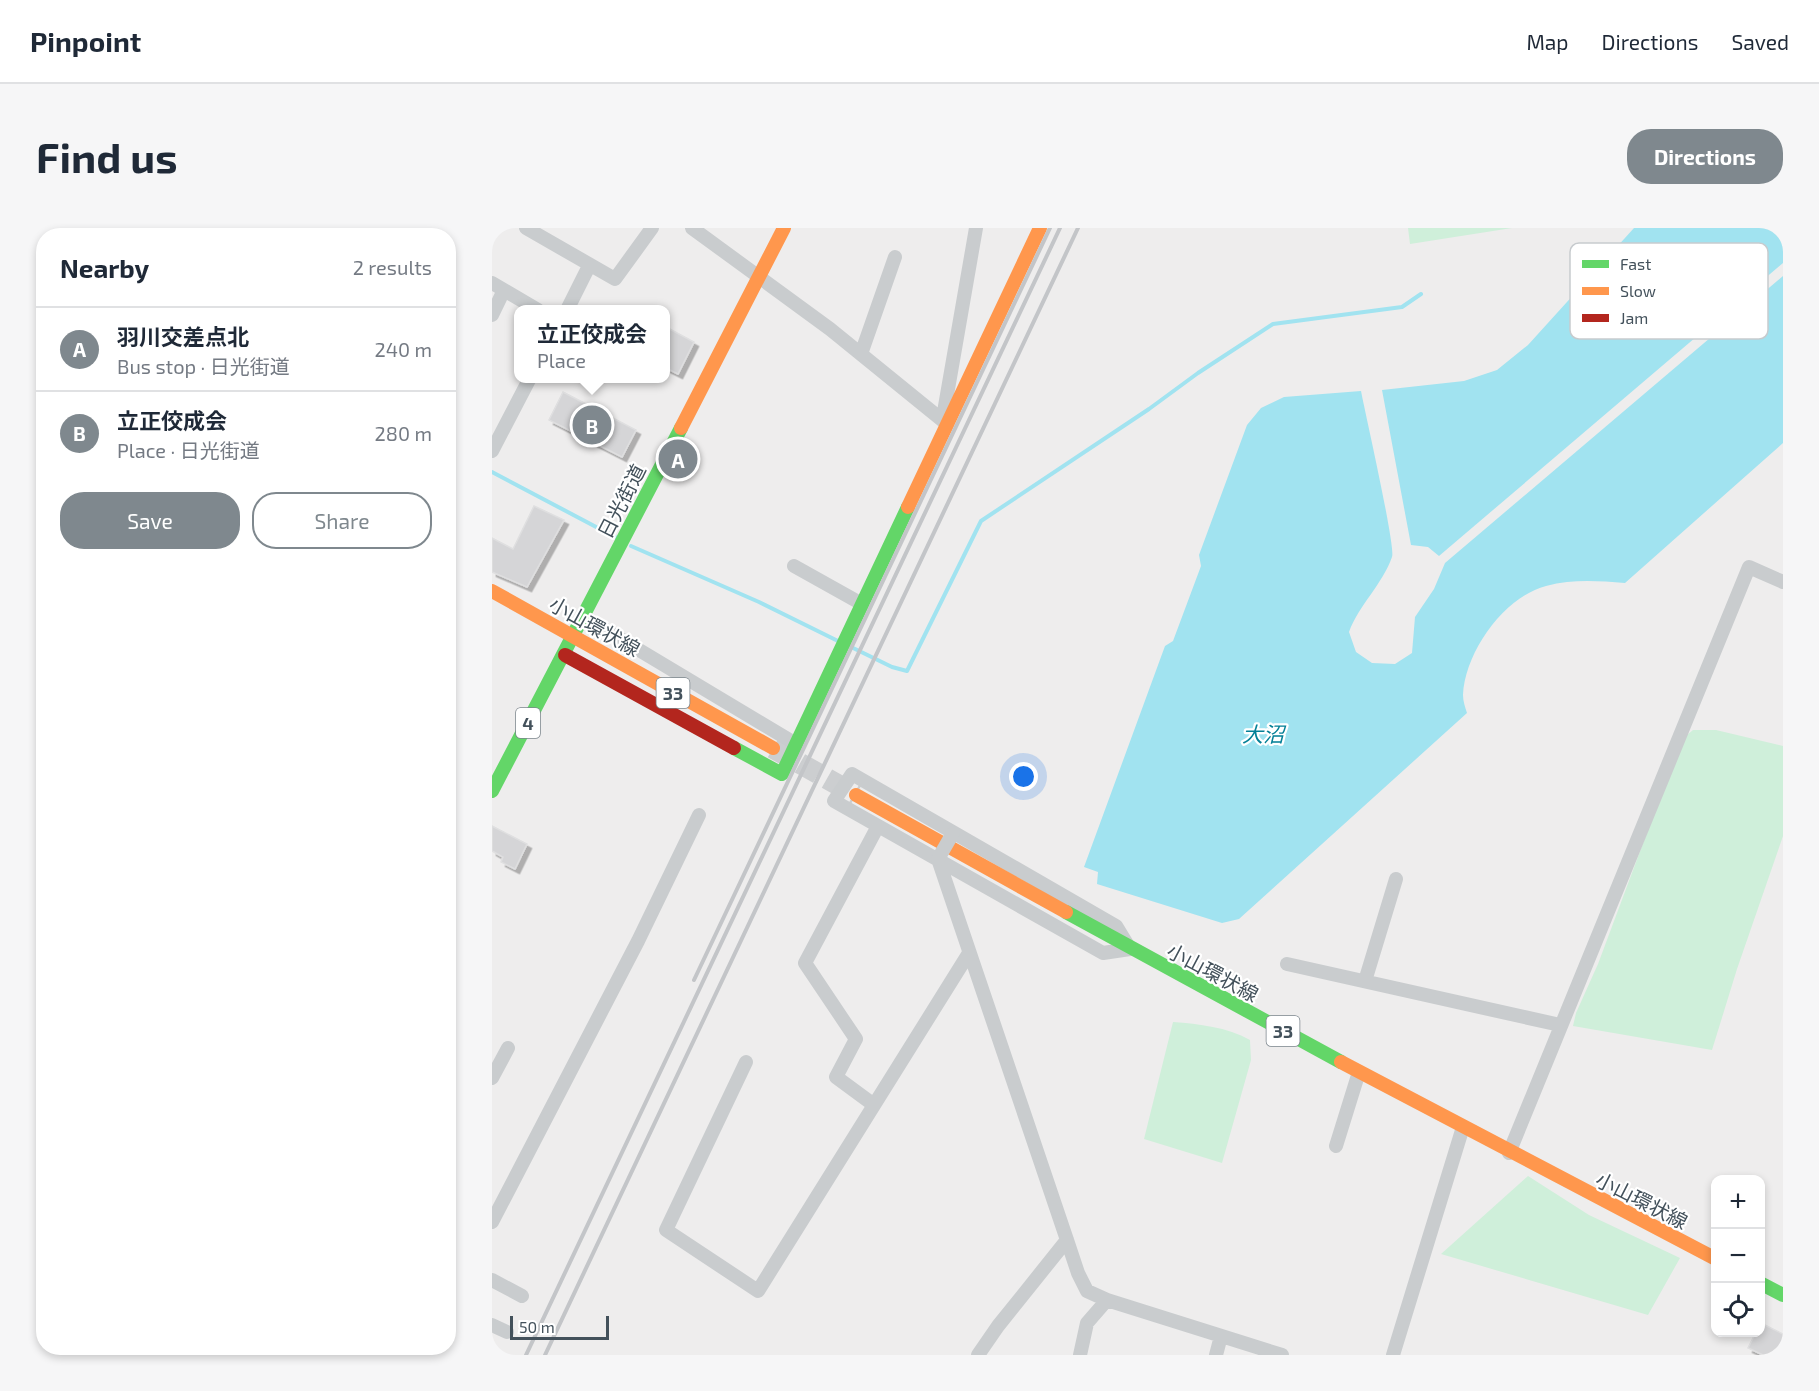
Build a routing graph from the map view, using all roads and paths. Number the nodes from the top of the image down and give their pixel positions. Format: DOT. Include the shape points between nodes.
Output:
graph roads {
  1 [pos="526,228"];
  2 [pos="652,228"];
  3 [pos="692,228"];
  4 [pos="784,228"];
  5 [pos="976,228"];
  6 [pos="1040,228"];
  7 [pos="895,257"];
  8 [pos="589,266"];
  9 [pos="759,277"];
  10 [pos="492,283"];
  11 [pos="504,290"];
  12 [pos="531,305"];
  13 [pos="569,305"];
  14 [pos="492,315"];
  15 [pos="861,354"];
  16 [pos="527,383"];
  17 [pos="947,424"];
  18 [pos="492,451"];
  19 [pos="794,566"];
  20 [pos="1783,582"];
  21 [pos="492,591"];
  22 [pos="862,604"];
  23 [pos="584,617"];
  24 [pos="574,637"];
  25 [pos="565,655"];
  26 [pos="796,744"];
  27 [pos="773,748"];
  28 [pos="492,791"];
  29 [pos="856,795"];
  30 [pos="699,815"];
  31 [pos="878,826"];
  32 [pos="953,833"];
  33 [pos="938,859"];
  34 [pos="1396,879"];
  35 [pos="1130,949"];
  36 [pos="969,952"];
  37 [pos="1287,964"];
  38 [pos="1365,981"];
  39 [pos="1560,1025"];
  40 [pos="508,1048"];
  41 [pos="746,1062"];
  42 [pos="1359,1072"];
  43 [pos="492,1078"];
  44 [pos="874,1105"];
  45 [pos="1463,1127"];
  46 [pos="1336,1146"];
  47 [pos="1509,1153"];
  48 [pos="492,1222"];
  49 [pos="1067,1240"];
  50 [pos="1711,1256"];
  51 [pos="492,1280"];
  52 [pos="1765,1285"];
  53 [pos="1783,1295"];
  54 [pos="522,1296"];
  55 [pos="1107,1300"];
  56 [pos="492,1325"];
  57 [pos="507,1332"];
  58 [pos="1221,1336"];
  59 [pos="978,1355"];
  60 [pos="1080,1355"];
  61 [pos="1216,1355"];
  62 [pos="1282,1355"];
  63 [pos="1393,1355"];
  1 -- 8 [label="street"];
  2 -- 8 [label="street" via="615,279"];
  3 -- 9 [label="street"];
  4 -- 9 [label="main road, 日光街道 / 4"];
  5 -- 17 [label="street" via="944,412"];
  6 -- 17 [label="main road"];
  7 -- 15 [label="street"];
  8 -- 13 [label="street"];
  9 -- 15 [label="street"];
  9 -- 23 [label="main road, 日光街道 / 4"];
  10 -- 11 [label="street"];
  11 -- 12 [label="street"];
  11 -- 14 [label="street"];
  15 -- 17 [label="street"];
  16 -- 18 [label="street"];
  17 -- 22 [label="main road"];
  19 -- 22 [label="street"];
  20 -- 39 [label="street" via="1749,567"];
  21 -- 24 [label="main road, 小山環状線 / 33"];
  22 -- 26 [label="main road"];
  23 -- 24 [label="main road, 日光街道 / 4"];
  23 -- 26 [label="street"];
  24 -- 25 [label="main road, 日光街道 / 4"];
  24 -- 27 [label="main road, 小山環状線 / 33"];
  25 -- 26 [label="main road" via="782,774"];
  25 -- 28 [label="main road, 日光街道 / 4"];
  29 -- 35 [label="main road, 小山環状線 / 33"];
  30 -- 48 [label="street"];
  31 -- 32 [label="street" via="834,801 852,774"];
  31 -- 33 [label="street"];
  31 -- 44 [label="street" via="806,963 856,1039 836,1077"];
  32 -- 33 [label="street, bridge"];
  32 -- 35 [label="street" via="1116,926"];
  33 -- 35 [label="street" via="1103,953"];
  33 -- 36 [label="street"];
  34 -- 38 [label="street"];
  35 -- 42 [label="main road, 小山環状線 / 33"];
  36 -- 44 [label="street"];
  36 -- 49 [label="street"];
  37 -- 38 [label="street"];
  38 -- 39 [label="street"];
  39 -- 47 [label="street"];
  40 -- 43 [label="street"];
  41 -- 44 [label="street" via="666,1230 758,1291"];
  42 -- 45 [label="main road, 小山環状線 / 33"];
  42 -- 46 [label="street"];
  45 -- 47 [label="main road, 小山環状線 / 33"];
  45 -- 63 [label="street"];
  47 -- 50 [label="main road, 小山環状線 / 33"];
  49 -- 55 [label="street" via="1087,1291"];
  49 -- 59 [label="street"];
  51 -- 54 [label="street"];
  52 -- 53 [label="main road"];
  55 -- 58 [label="street"];
  55 -- 60 [label="street" via="1087,1323"];
  56 -- 57 [label="street"];
  58 -- 61 [label="street"];
  58 -- 62 [label="street"];
}
